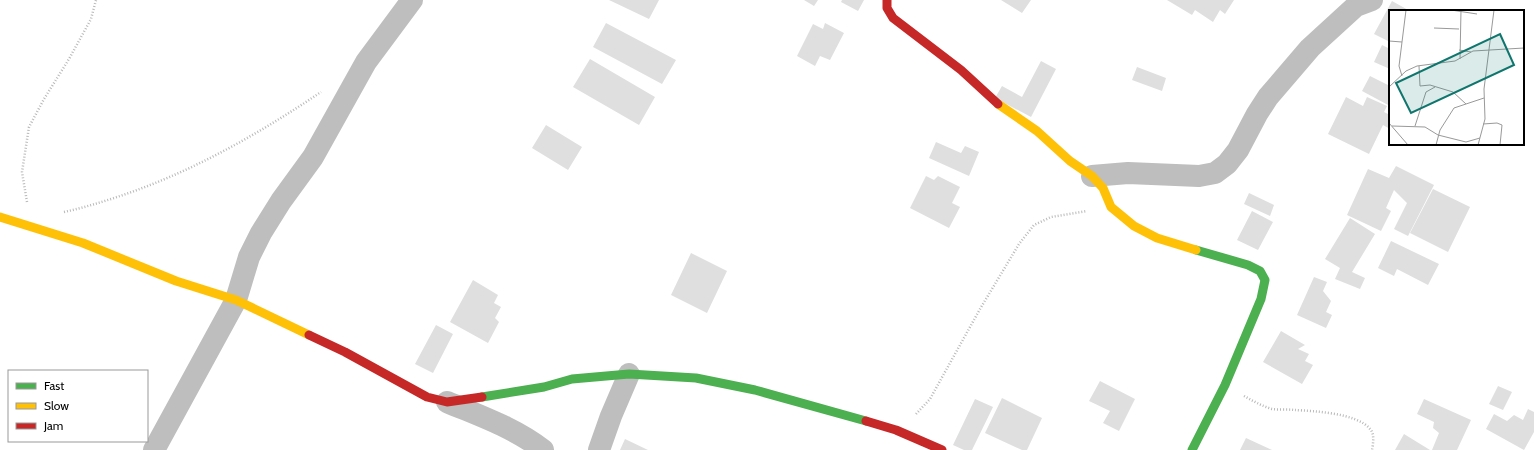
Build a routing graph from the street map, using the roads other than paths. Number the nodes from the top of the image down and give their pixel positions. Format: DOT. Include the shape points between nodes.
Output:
graph roads {
  1 [pos="412,0"];
  2 [pos="888,0"];
  3 [pos="1372,0"];
  4 [pos="1092,176"];
  5 [pos="0,217"];
  6 [pos="236,300"];
  7 [pos="629,374"];
  8 [pos="447,402"];
  9 [pos="154,450"];
  10 [pos="544,450"];
  11 [pos="599,450"];
  12 [pos="942,450"];
  13 [pos="1192,450"];
  1 -- 6 [label="street" via="366,62 312,158 261,233 249,257"];
  2 -- 4 [label="street" via="887,8 893,18 961,70 1002,108 1037,131 1070,161"];
  3 -- 4 [label="street" via="1356,6 1310,48 1268,97 1228,164 1215,173 1199,176 1128,173"];
  4 -- 13 [label="street" via="1103,188 1111,207 1134,226 1157,238 1248,265 1260,270 1265,280 1261,299 1225,385"];
  5 -- 6 [label="street" via="83,243 176,281"];
  6 -- 8 [label="street" via="345,352 427,397"];
  6 -- 9 [label="street"];
  7 -- 8 [label="street" via="572,379 544,387"];
  7 -- 11 [label="street"];
  7 -- 12 [label="street" via="696,378 755,390 896,430"];
  8 -- 10 [label="street" via="500,424"];
}
